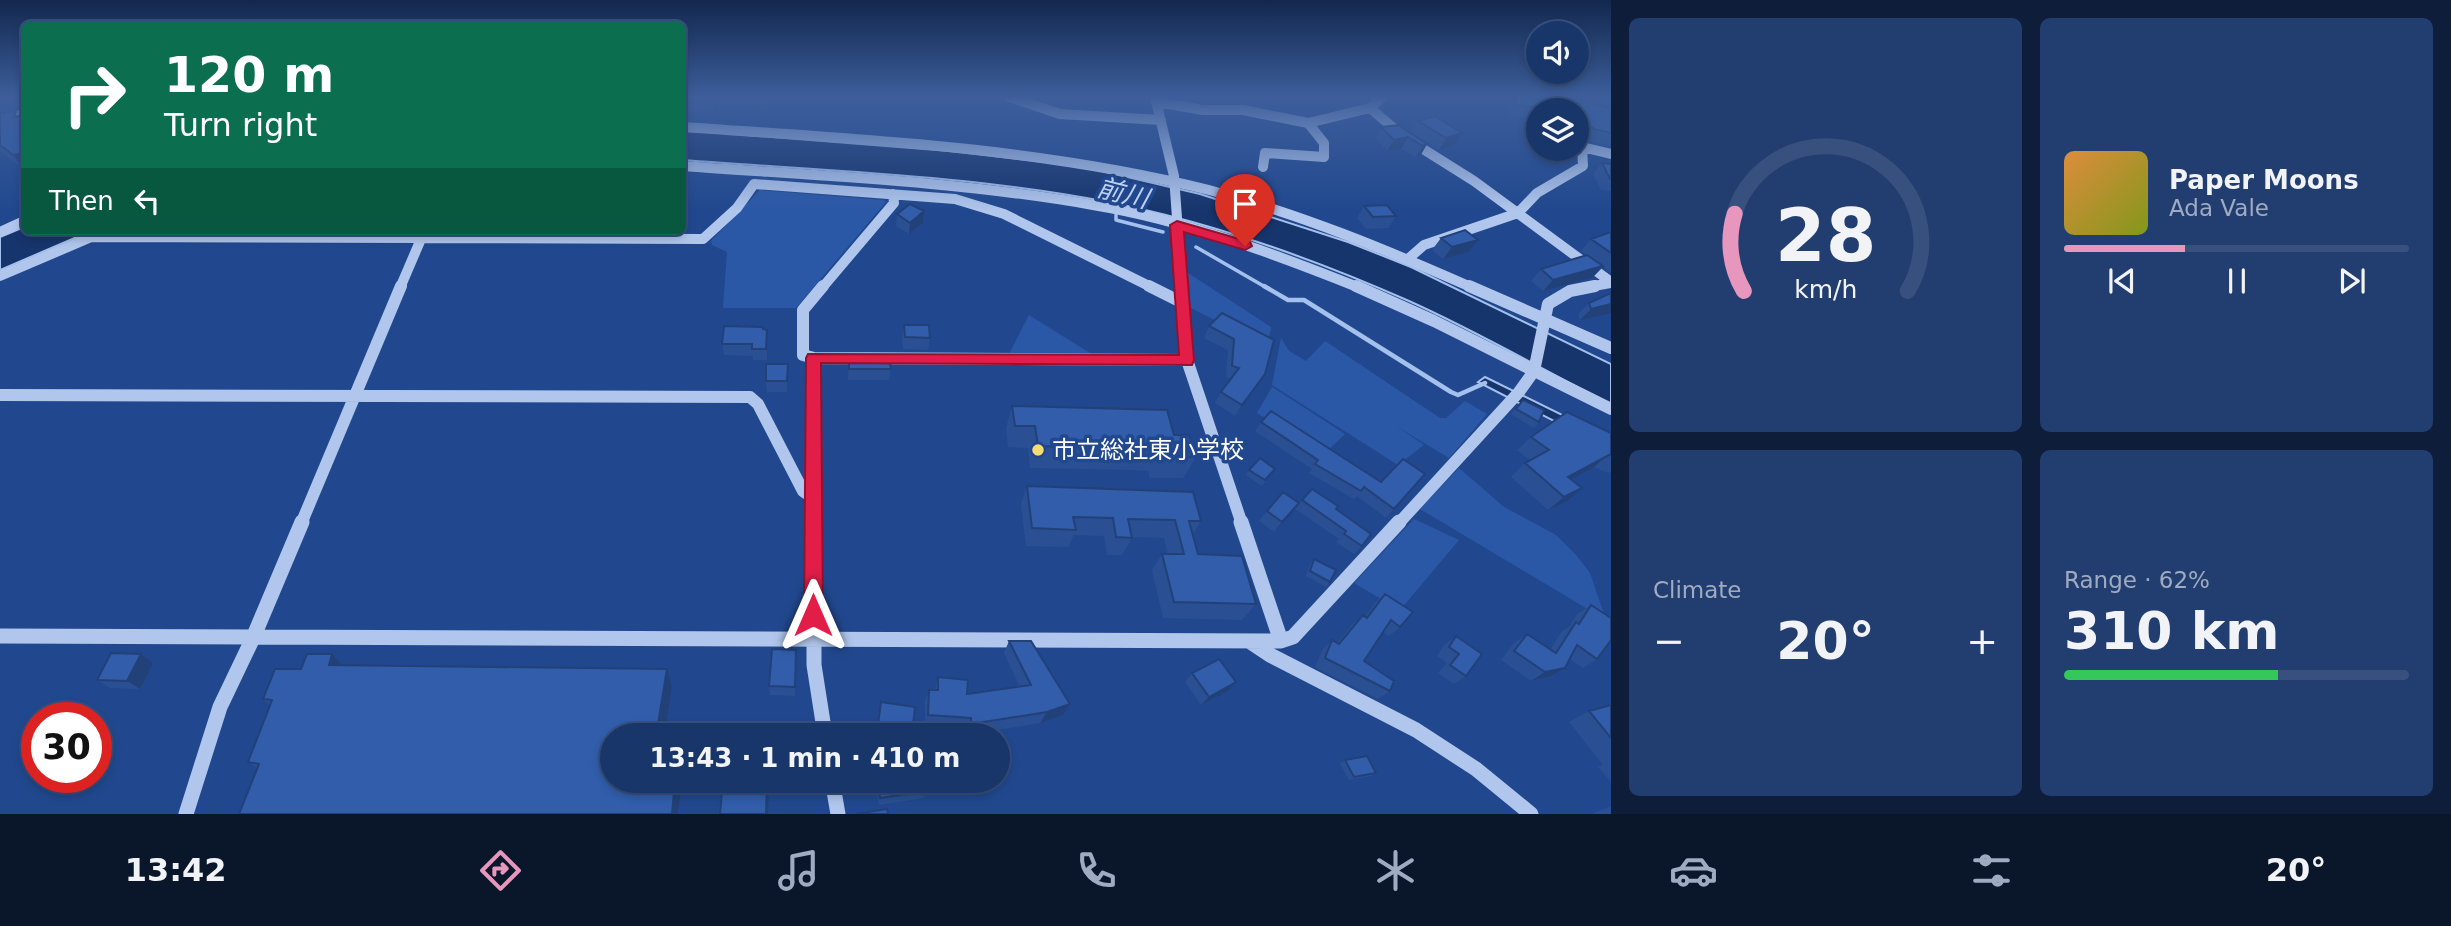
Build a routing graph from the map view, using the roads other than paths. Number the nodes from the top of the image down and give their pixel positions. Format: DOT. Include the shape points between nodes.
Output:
graph roads {
  1 [pos="791,135"];
  2 [pos="1164,135"];
  3 [pos="1319,135"];
  4 [pos="1401,135"];
  5 [pos="1589,147"];
  6 [pos="1611,154"];
  7 [pos="1582,161"];
  8 [pos="686,166"];
  9 [pos="1263,167"];
  10 [pos="1173,183"];
  11 [pos="893,194"];
  12 [pos="1518,213"];
  13 [pos="21,222"];
  14 [pos="1177,224"];
  15 [pos="0,232"];
  16 [pos="95,235"];
  17 [pos="321,235"];
  18 [pos="90,237"];
  19 [pos="421,239"];
  20 [pos="1408,259"];
  21 [pos="0,276"];
  22 [pos="1611,282"];
  23 [pos="1183,303"];
  24 [pos="1544,323"];
  25 [pos="1611,348"];
  26 [pos="814,358"];
  27 [pos="1187,360"];
  28 [pos="1534,370"];
  29 [pos="0,395"];
  30 [pos="355,397"];
  31 [pos="1514,398"];
  32 [pos="1611,409"];
  33 [pos="813,498"];
  34 [pos="0,636"];
  35 [pos="253,638"];
  36 [pos="813,639"];
  37 [pos="1249,641"];
  38 [pos="1281,641"];
  39 [pos="823,723"];
  40 [pos="834,793"];
  41 [pos="186,814"];
  42 [pos="838,814"];
  43 [pos="1531,814"];
  1 -- 10 [label="street" via="996,150 1091,163"];
  2 -- 10 [label="street"];
  3 -- 9 [label="street" via="1326,150 1324,157 1265,153"];
  4 -- 12 [label="street"];
  5 -- 6 [label="street"];
  7 -- 12 [label="street" via="1579,170 1537,193"];
  8 -- 14 [label="street" via="978,188 1096,205"];
  10 -- 14 [label="street"];
  10 -- 20 [label="street" via="1282,212"];
  11 -- 19 [label="street" via="754,184 737,208 703,239"];
  11 -- 23 [label="street" via="955,199 1004,214"];
  11 -- 26 [label="street" via="894,203 803,310 803,355"];
  12 -- 20 [label="street" via="1424,245"];
  12 -- 22 [label="street"];
  13 -- 15 [label="street"];
  14 -- 23 [label="street"];
  14 -- 28 [label="street" via="1358,287"];
  16 -- 18 [label="street"];
  17 -- 18 [label="street"];
  17 -- 19 [label="street"];
  18 -- 21 [label="street"];
  19 -- 30 [label="street"];
  20 -- 24 [label="street"];
  22 -- 24 [label="street" via="1558,295 1548,304"];
  23 -- 27 [label="street"];
  24 -- 25 [label="street"];
  24 -- 28 [label="street"];
  26 -- 27 [label="street"];
  26 -- 33 [label="street"];
  27 -- 38 [label="street"];
  28 -- 31 [label="street"];
  28 -- 32 [label="street"];
  29 -- 30 [label="street"];
  30 -- 33 [label="street" via="750,397 758,404 803,491"];
  30 -- 35 [label="street"];
  31 -- 38 [label="street" via="1293,637"];
  33 -- 36 [label="street"];
  34 -- 35 [label="street"];
  35 -- 36 [label="street"];
  35 -- 41 [label="street" via="220,707"];
  36 -- 37 [label="street"];
  36 -- 39 [label="street"];
  37 -- 38 [label="street"];
  37 -- 43 [label="street" via="1416,730 1476,769"];
  40 -- 42 [label="street"];
}
